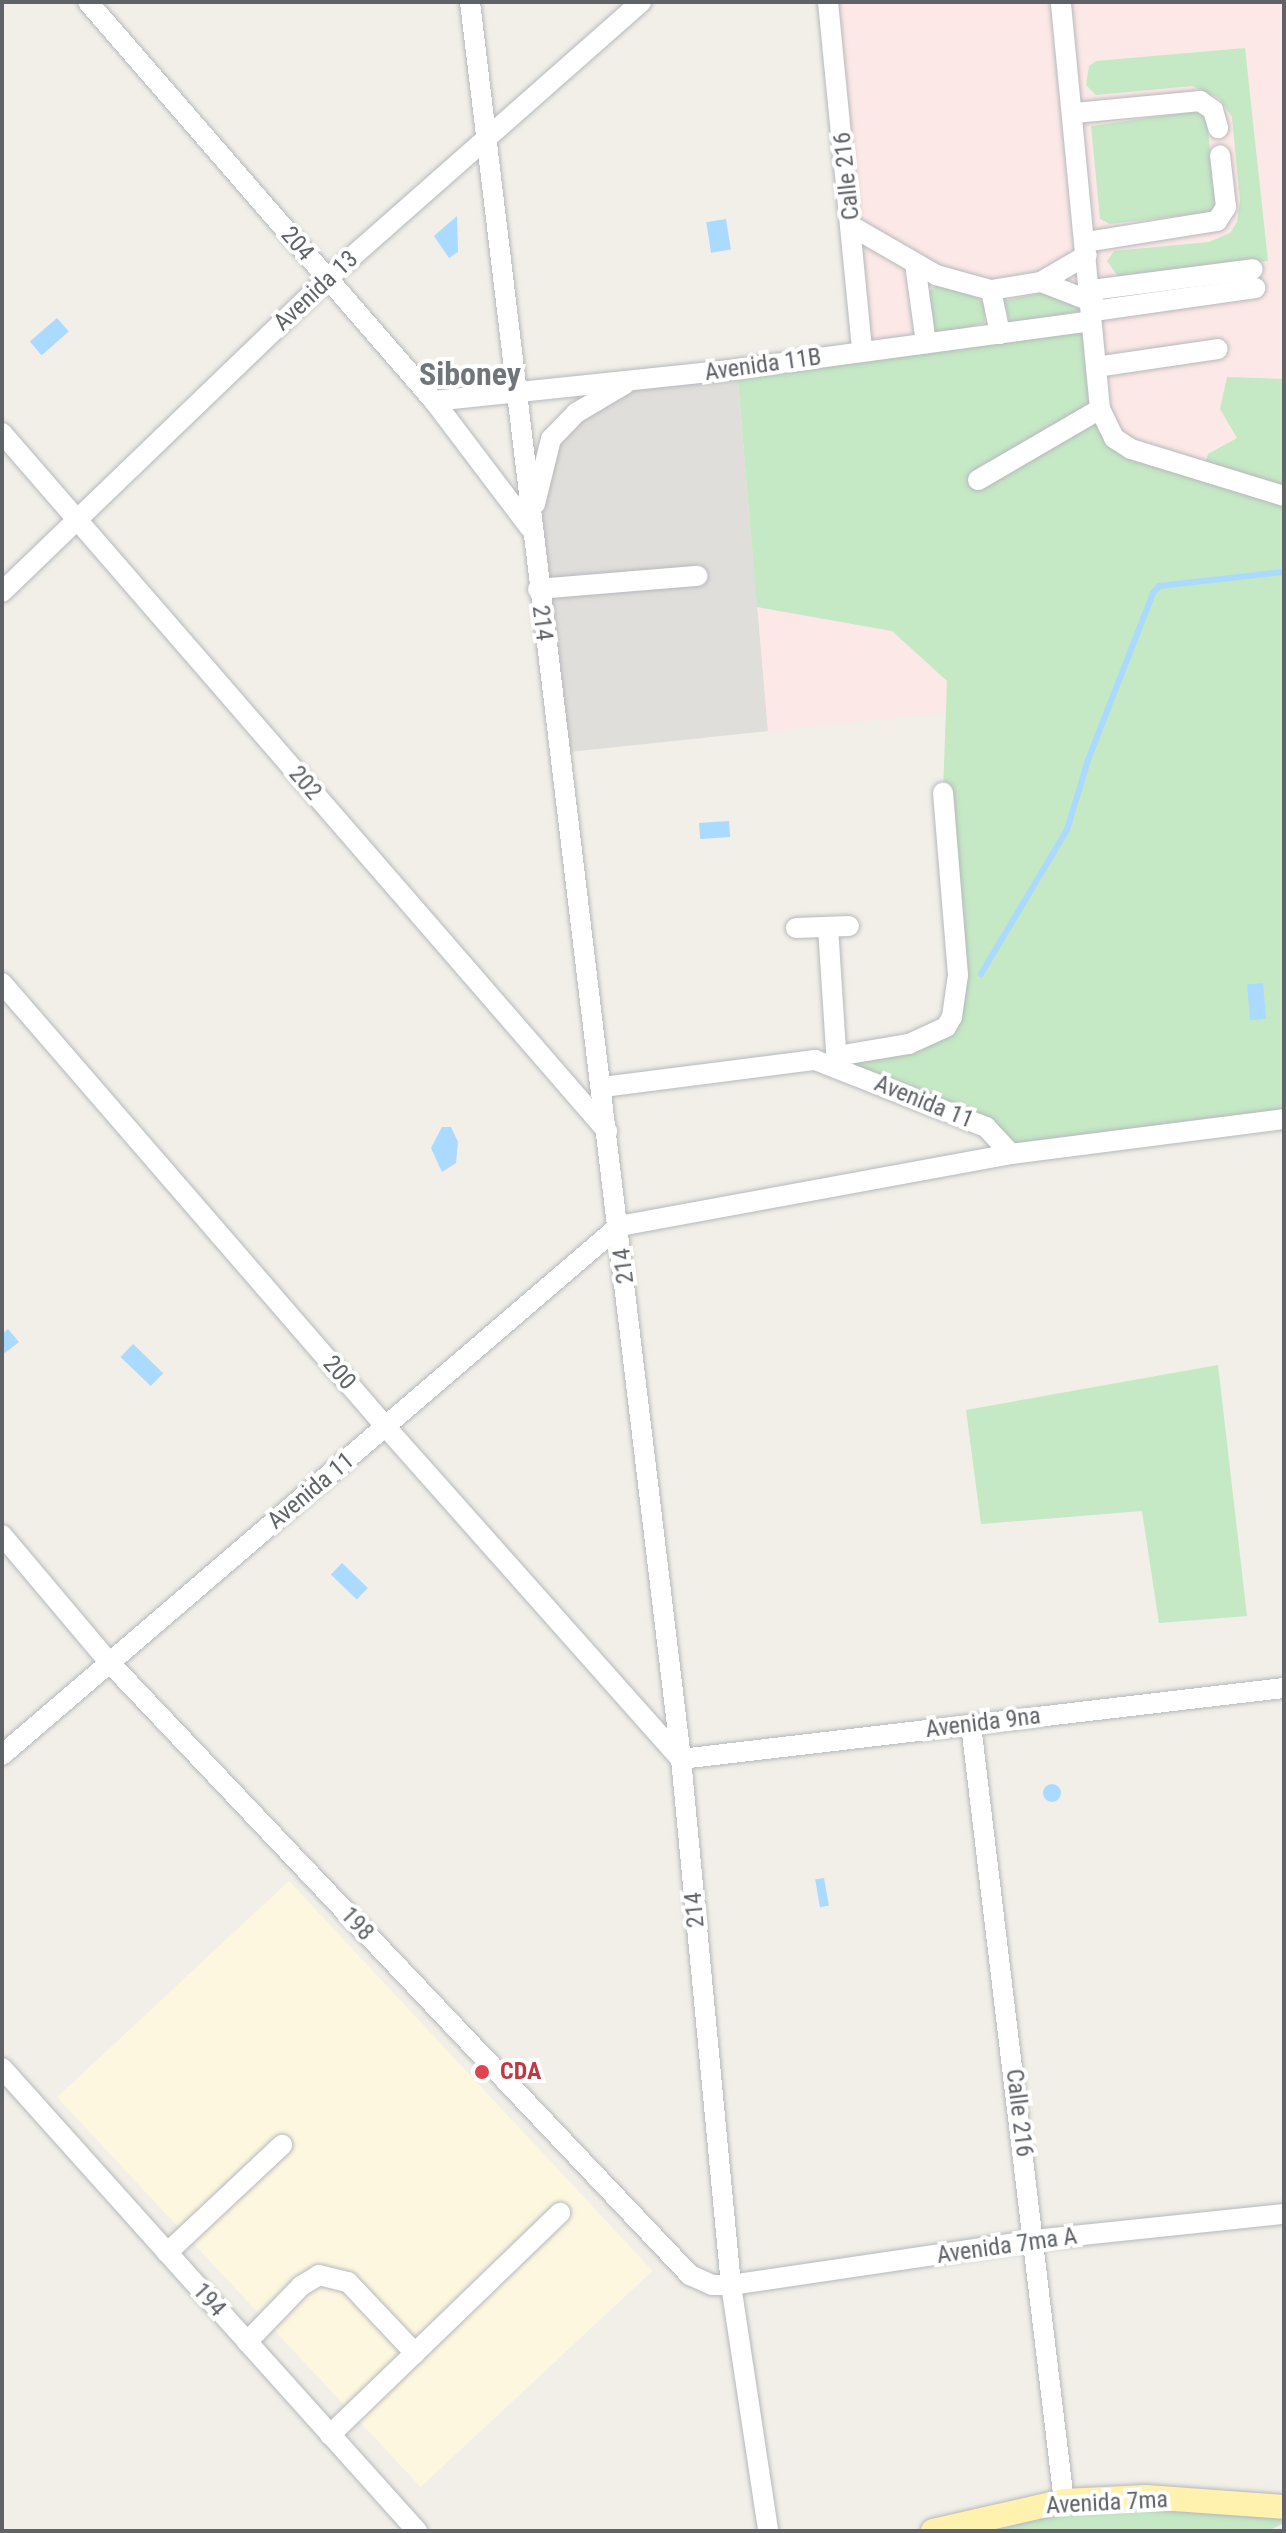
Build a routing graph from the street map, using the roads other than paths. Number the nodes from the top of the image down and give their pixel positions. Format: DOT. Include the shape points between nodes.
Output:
graph roads {
  1 [pos="88,2"];
  2 [pos="470,2"];
  3 [pos="641,2"];
  4 [pos="828,2"];
  5 [pos="1061,2"];
  6 [pos="1075,113"];
  7 [pos="1218,128"];
  8 [pos="488,133"];
  9 [pos="1220,155"];
  10 [pos="853,227"];
  11 [pos="1086,249"];
  12 [pos="915,264"];
  13 [pos="327,279"];
  14 [pos="1254,279"];
  15 [pos="1041,282"];
  16 [pos="991,290"];
  17 [pos="1093,306"];
  18 [pos="1000,334"];
  19 [pos="926,343"];
  20 [pos="1218,349"];
  21 [pos="862,351"];
  22 [pos="1096,367"];
  23 [pos="631,381"];
  24 [pos="518,390"];
  25 [pos="434,401"];
  26 [pos="1100,409"];
  27 [pos="2,433"];
  28 [pos="978,480"];
  29 [pos="1284,496"];
  30 [pos="77,521"];
  31 [pos="530,528"];
  32 [pos="697,576"];
  33 [pos="538,589"];
  34 [pos="2,592"];
  35 [pos="943,793"];
  36 [pos="849,926"];
  37 [pos="828,927"];
  38 [pos="796,928"];
  39 [pos="2,983"];
  40 [pos="837,1061"];
  41 [pos="603,1087"];
  42 [pos="1284,1119"];
  43 [pos="608,1132"];
  44 [pos="1011,1154"];
  45 [pos="619,1226"];
  46 [pos="386,1427"];
  47 [pos="2,1535"];
  48 [pos="109,1662"];
  49 [pos="1284,1688"];
  50 [pos="971,1725"];
  51 [pos="2,1755"];
  52 [pos="681,1759"];
  53 [pos="2,2068"];
  54 [pos="282,2145"];
  55 [pos="560,2213"];
  56 [pos="1284,2214"];
  57 [pos="1035,2240"];
  58 [pos="167,2253"];
  59 [pos="731,2285"];
  60 [pos="247,2342"];
  61 [pos="415,2353"];
  62 [pos="330,2435"];
  63 [pos="1064,2501"];
  64 [pos="1284,2507"];
  65 [pos="417,2531"];
  66 [pos="768,2531"];
  67 [pos="933,2531"];
  1 -- 13 [label="street, 204"];
  2 -- 8 [label="street, 214"];
  3 -- 8 [label="street, Avenida 13"];
  4 -- 10 [label="street, Calle 216"];
  5 -- 6 [label="street"];
  6 -- 7 [label="street" via="1200,101 1213,110"];
  6 -- 11 [label="street"];
  8 -- 13 [label="street, Avenida 13"];
  8 -- 24 [label="street, 214"];
  9 -- 11 [label="street" via="1226,207 1217,221"];
  10 -- 12 [label="street"];
  10 -- 21 [label="street, Calle 216"];
  11 -- 15 [label="street"];
  11 -- 17 [label="street"];
  12 -- 16 [label="street"];
  12 -- 19 [label="street"];
  13 -- 25 [label="street, 204"];
  13 -- 30 [label="street, Avenida 13"];
  14 -- 17 [label="street, Avenida 11B"];
  15 -- 16 [label="street"];
  15 -- 17 [label="street"];
  16 -- 18 [label="street"];
  17 -- 18 [label="street, Avenida 11B"];
  17 -- 22 [label="street"];
  18 -- 19 [label="street, Avenida 11B"];
  19 -- 21 [label="street, Avenida 11B"];
  20 -- 22 [label="street"];
  21 -- 23 [label="street, Avenida 11B"];
  22 -- 26 [label="street"];
  23 -- 24 [label="street, Avenida 11B"];
  23 -- 31 [label="street" via="576,413 551,439"];
  24 -- 25 [label="street, Avenida 11B"];
  24 -- 31 [label="street, 214"];
  25 -- 31 [label="street, 204"];
  26 -- 28 [label="street"];
  26 -- 29 [label="street" via="1114,438 1131,449"];
  27 -- 30 [label="street, 202"];
  30 -- 34 [label="street, Avenida 13"];
  30 -- 43 [label="street, 202"];
  31 -- 33 [label="street, 214"];
  32 -- 33 [label="street"];
  33 -- 41 [label="street, 214"];
  35 -- 40 [label="street" via="958,975 952,1017 946,1027 909,1044"];
  36 -- 37 [label="street"];
  37 -- 38 [label="street"];
  37 -- 40 [label="street"];
  39 -- 46 [label="street, 200"];
  40 -- 41 [label="street, Avenida 11"];
  40 -- 44 [label="street, Avenida 11" via="986,1127"];
  41 -- 43 [label="street, 214"];
  42 -- 44 [label="street"];
  43 -- 45 [label="street, 214"];
  44 -- 45 [label="street"];
  45 -- 46 [label="street, Avenida 11"];
  45 -- 52 [label="street, 214"];
  46 -- 48 [label="street, Avenida 11"];
  46 -- 52 [label="street, 200"];
  47 -- 48 [label="street, 198"];
  48 -- 51 [label="street, Avenida 11"];
  48 -- 59 [label="street, 198" via="690,2275 712,2285"];
  49 -- 50 [label="street, Avenida 9na"];
  50 -- 52 [label="street, Avenida 9na"];
  50 -- 57 [label="street, Calle 216"];
  52 -- 59 [label="street, 214"];
  53 -- 58 [label="street, 194"];
  54 -- 58 [label="street"];
  55 -- 61 [label="street"];
  56 -- 57 [label="street, Avenida 7ma A"];
  57 -- 59 [label="street, Avenida 7ma A"];
  57 -- 63 [label="street, Calle 216"];
  58 -- 60 [label="street, 194"];
  59 -- 66 [label="street, 214"];
  60 -- 61 [label="street" via="301,2286 319,2275 348,2282"];
  60 -- 62 [label="street, 194"];
  61 -- 62 [label="street"];
  62 -- 65 [label="street, 194"];
  63 -- 64 [label="main road, Avenida 7ma" via="1146,2497"];
  63 -- 67 [label="main road, Avenida 7ma"];
}
